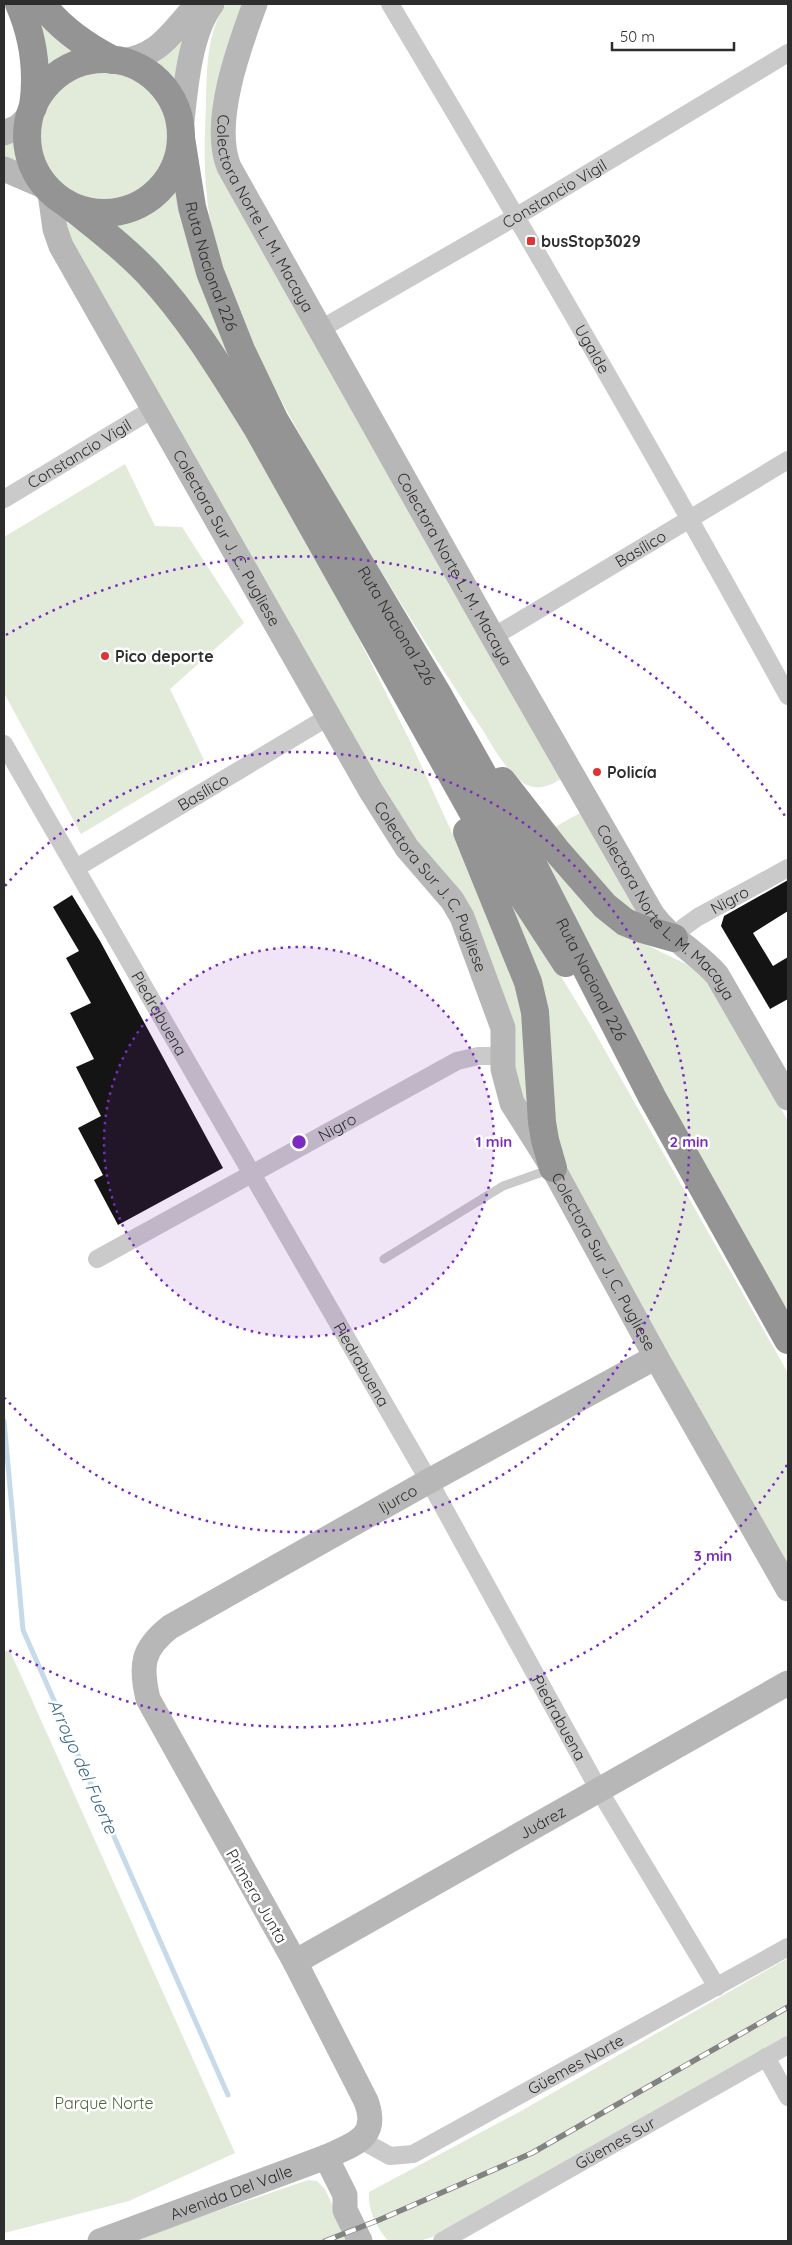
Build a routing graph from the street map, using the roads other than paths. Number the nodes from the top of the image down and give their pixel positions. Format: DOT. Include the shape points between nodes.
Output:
graph roads {
  1 [pos="18,4"];
  2 [pos="42,4"];
  3 [pos="198,4"];
  4 [pos="212,4"];
  5 [pos="254,4"];
  6 [pos="390,4"];
  7 [pos="788,54"];
  8 [pos="117,61"];
  9 [pos="31,111"];
  10 [pos="4,133"];
  11 [pos="181,134"];
  12 [pos="4,169"];
  13 [pos="55,195"];
  14 [pos="517,216"];
  15 [pos="319,330"];
  16 [pos="154,409"];
  17 [pos="788,460"];
  18 [pos="4,500"];
  19 [pos="691,519"];
  20 [pos="493,637"];
  21 [pos="788,696"];
  22 [pos="429,705"];
  23 [pos="328,717"];
  24 [pos="4,744"];
  25 [pos="76,868"];
  26 [pos="788,868"];
  27 [pos="674,938"];
  28 [pos="502,1056"];
  29 [pos="788,1098"];
  30 [pos="553,1168"];
  31 [pos="251,1174"];
  32 [pos="97,1259"];
  33 [pos="384,1259"];
  34 [pos="788,1340"];
  35 [pos="656,1357"];
  36 [pos="429,1481"];
  37 [pos="788,1589"];
  38 [pos="147,1651"];
  39 [pos="788,1683"];
  40 [pos="599,1790"];
  41 [pos="788,1947"];
  42 [pos="295,1962"];
  43 [pos="717,1987"];
  44 [pos="788,2045"];
  45 [pos="766,2058"];
  46 [pos="788,2097"];
  47 [pos="361,2140"];
  48 [pos="326,2157"];
  49 [pos="345,2195"];
  50 [pos="100,2241"];
  51 [pos="360,2241"];
  52 [pos="374,2241"];
  53 [pos="442,2241"];
  1 -- 9 [label="highway, Ruta Nacional 226" via="31,42 35,78"];
  2 -- 8 [label="highway, Ruta Nacional 226" via="62,26 97,52"];
  3 -- 8 [label="street" via="162,44 133,60"];
  4 -- 11 [label="street" via="196,40"];
  5 -- 15 [label="street, Colectora Norte L. M. Macaya" via="237,52 228,93 223,132 225,159"];
  6 -- 14 [label="street, Ugalde"];
  7 -- 14 [label="street, Constancio Vigil"];
  8 -- 9 [label="highway, Ruta Nacional 226" via="96,60 65,70 41,92"];
  8 -- 11 [label="highway, Ruta Nacional 226" via="143,71 162,86 175,107"];
  9 -- 10 [label="street" via="18,126"];
  9 -- 13 [label="highway, Ruta Nacional 226" via="28,146 31,162"];
  11 -- 13 [label="highway, Ruta Nacional 226" via="171,176 143,203 124,211 104,213 85,211"];
  11 -- 22 [label="highway, Ruta Nacional 226" via="200,239 241,350 275,420"];
  12 -- 13 [label="street"];
  13 -- 16 [label="street, Colectora Sur J. C. Pugliese" via="55,229 61,246"];
  13 -- 22 [label="highway, Ruta Nacional 226" via="111,238 149,274 182,314 256,426"];
  14 -- 15 [label="street, Constancio Vigil"];
  14 -- 19 [label="street, Ugalde"];
  15 -- 20 [label="street, Colectora Norte L. M. Macaya"];
  16 -- 18 [label="street, Constancio Vigil"];
  16 -- 23 [label="street, Colectora Sur J. C. Pugliese"];
  17 -- 19 [label="street, Basílico"];
  19 -- 20 [label="street, Basílico"];
  19 -- 21 [label="street, Ugalde"];
  20 -- 27 [label="street, Colectora Norte L. M. Macaya" via="652,914"];
  22 -- 27 [label="highway" via="605,906 625,922 642,930"];
  22 -- 30 [label="highway" via="528,982 535,1012 545,1140"];
  22 -- 34 [label="highway, Ruta Nacional 226" via="504,868 652,1097"];
  23 -- 25 [label="street, Basílico"];
  23 -- 28 [label="street, Colectora Sur J. C. Pugliese" via="396,831 462,917 499,1015"];
  24 -- 25 [label="street, Piedrabuena"];
  25 -- 31 [label="street, Piedrabuena"];
  26 -- 27 [label="street, Nigro" via="698,917"];
  27 -- 29 [label="street, Colectora Norte L. M. Macaya" via="705,960 717,975"];
  28 -- 30 [label="street, Colectora Sur J. C. Pugliese" via="512,1103"];
  28 -- 31 [label="street, Nigro" via="478,1056 456,1061"];
  30 -- 33 [label="lane" via="503,1186"];
  30 -- 35 [label="street, Colectora Sur J. C. Pugliese"];
  31 -- 32 [label="street, Nigro"];
  31 -- 36 [label="street, Piedrabuena"];
  35 -- 36 [label="street, Ijurco"];
  35 -- 37 [label="street, Colectora Sur J. C. Pugliese"];
  36 -- 38 [label="street, Ijurco" via="170,1627"];
  36 -- 40 [label="street, Piedrabuena"];
  38 -- 42 [label="street, Primera Junta" via="144,1684 155,1714"];
  39 -- 40 [label="street, Juárez"];
  40 -- 42 [label="street, Juárez"];
  40 -- 43 [label="street, Piedrabuena"];
  41 -- 43 [label="street, Güemes Norte"];
  42 -- 47 [label="street, Primera Junta" via="368,2107 370,2123"];
  43 -- 47 [label="street, Güemes Norte" via="413,2154 390,2156"];
  44 -- 45 [label="street, Güemes Sur"];
  45 -- 46 [label="street"];
  45 -- 53 [label="street, Güemes Sur"];
  47 -- 48 [label="street, Avenida Del Valle"];
  48 -- 49 [label="street"];
  48 -- 50 [label="street, Avenida Del Valle"];
  49 -- 51 [label="street" via="345,2210"];
  49 -- 52 [label="street" via="362,2208"];
}
